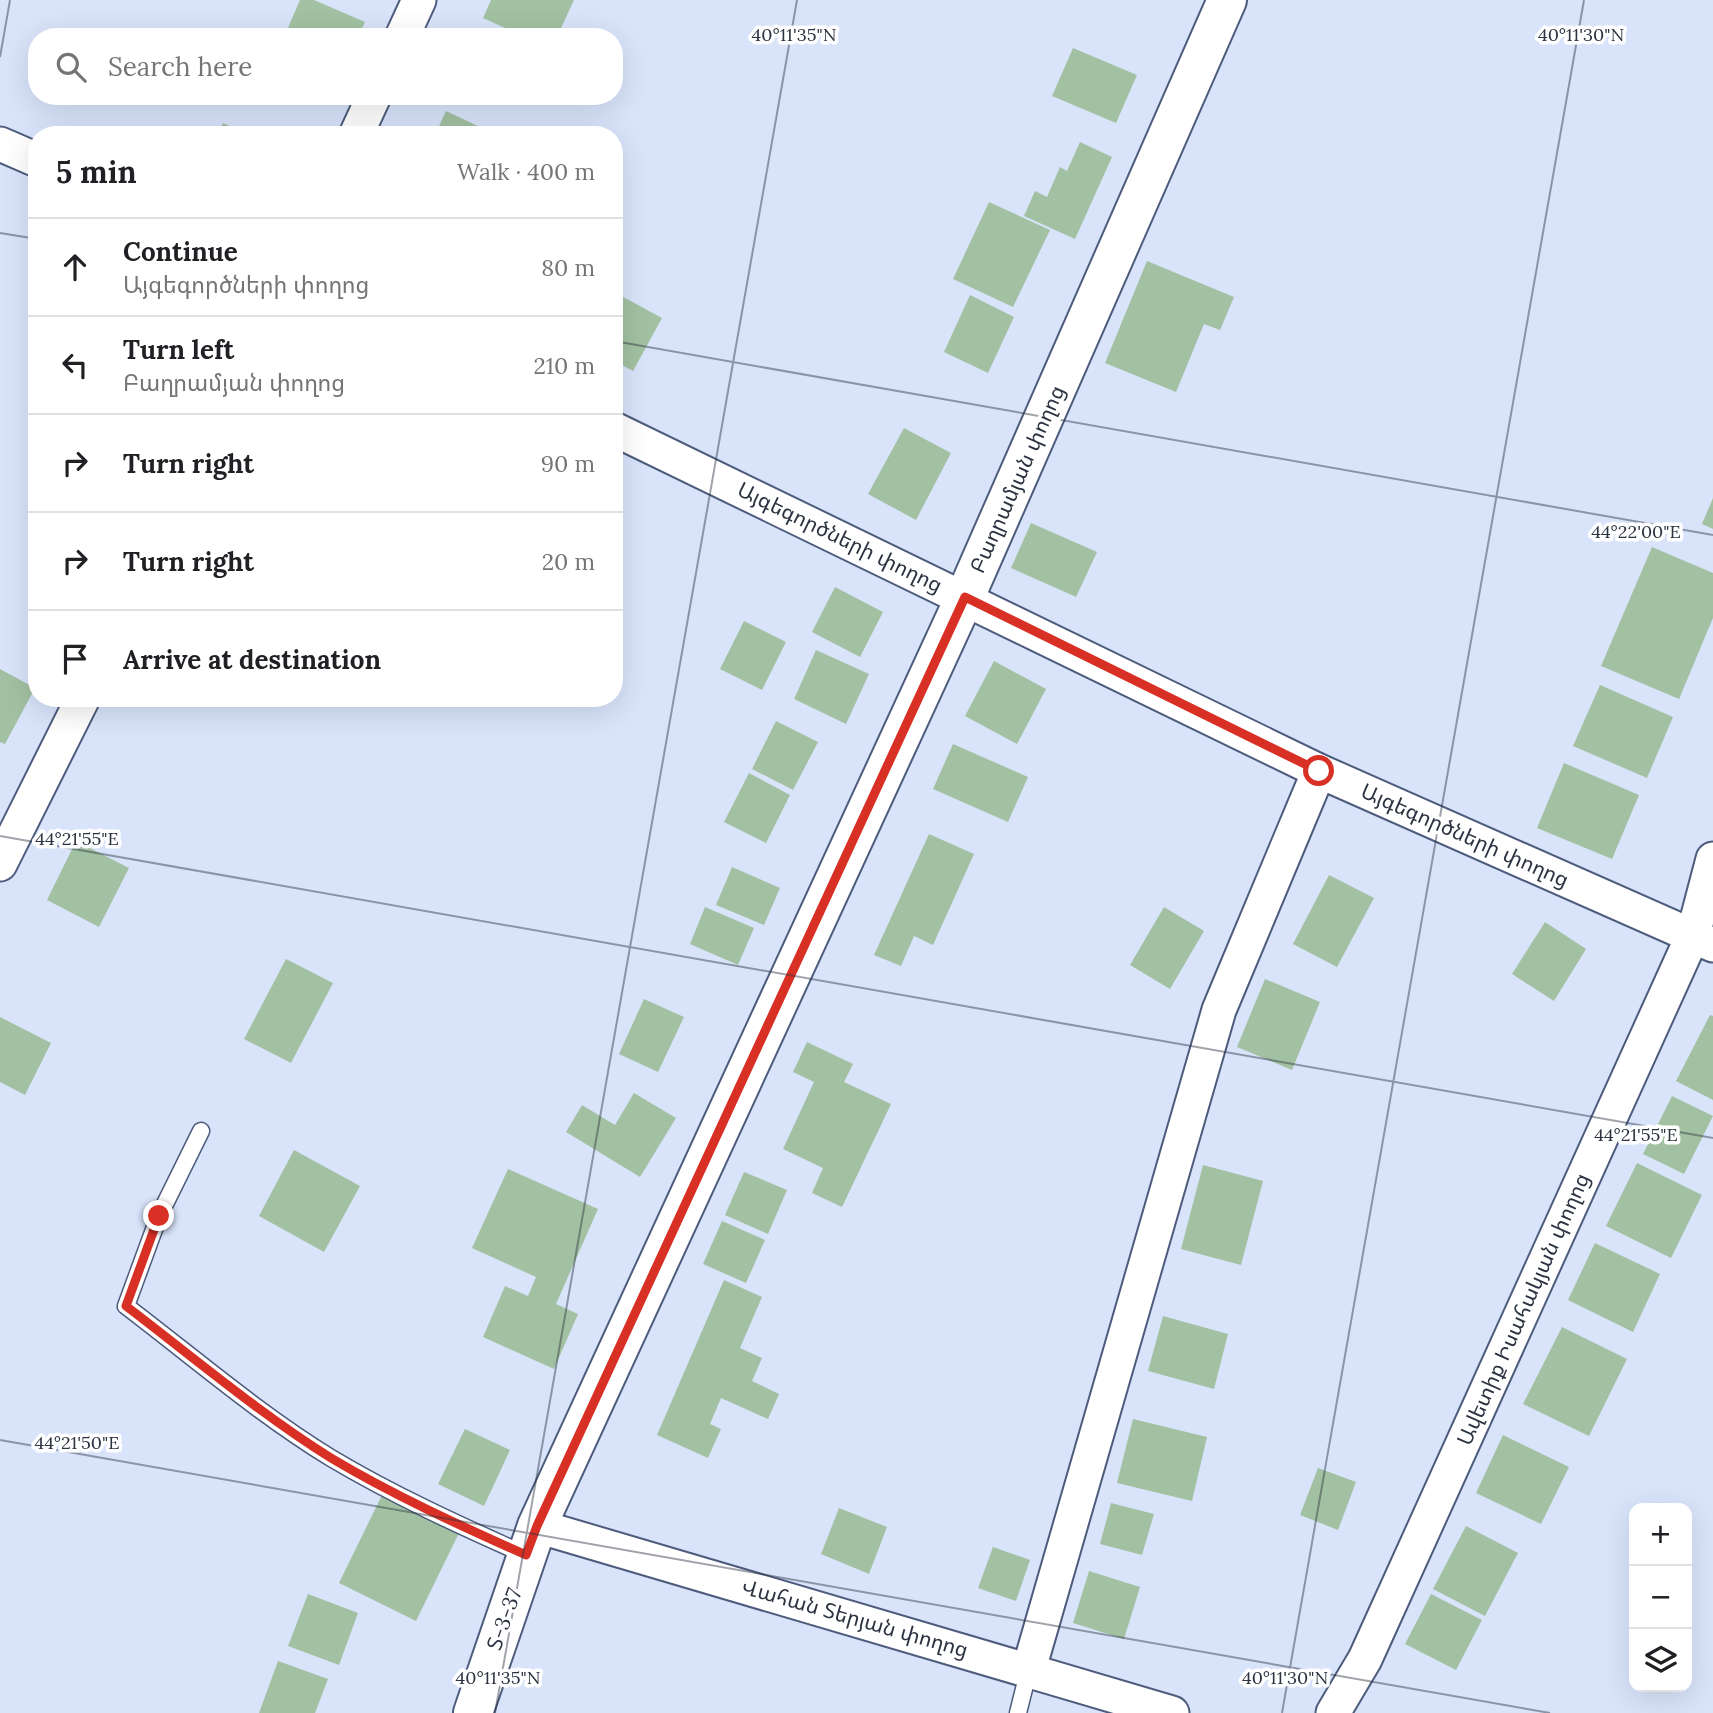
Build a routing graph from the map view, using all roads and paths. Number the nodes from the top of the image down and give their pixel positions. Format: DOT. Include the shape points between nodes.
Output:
graph roads {
  1 [pos="419,0"];
  2 [pos="1227,0"];
  3 [pos="406,28"];
  4 [pos="370,105"];
  5 [pos="360,126"];
  6 [pos="0,144"];
  7 [pos="28,156"];
  8 [pos="623,433"];
  9 [pos="965,597"];
  10 [pos="78,707"];
  11 [pos="1319,771"];
  12 [pos="1713,859"];
  13 [pos="0,864"];
  14 [pos="1703,940"];
  15 [pos="201,1131"];
  16 [pos="532,1541"];
  17 [pos="1029,1669"];
  18 [pos="468,1710"];
  19 [pos="1018,1713"];
  20 [pos="1172,1713"];
  21 [pos="1333,1713"];
  1 -- 3 [label="street"];
  2 -- 9 [label="main road, Բաղրամյան փողոց / Տ-3-37"];
  4 -- 5 [label="street"];
  6 -- 7 [label="street"];
  8 -- 9 [label="street, Այգեգործների փողոց"];
  9 -- 11 [label="street, Այգեգործների փողոց"];
  9 -- 16 [label="main road, Բաղրամյան փողոց / Տ-3-37"];
  10 -- 13 [label="street"];
  11 -- 14 [label="street, Այգեգործների փողոց"];
  11 -- 17 [label="street" via="1219,1010"];
  12 -- 14 [label="street, Ավետիք Իսահակյան փողոց"];
  14 -- 21 [label="street, Ավետիք Իսահակյան փողոց" via="1365,1659"];
  15 -- 16 [label="lane" via="159,1216 126,1306 331,1458 472,1531"];
  16 -- 17 [label="street, Վահան Տերյան փողոց"];
  16 -- 18 [label="main road, Տ-3-37 / Տ-3-37"];
  17 -- 19 [label="lane"];
  17 -- 20 [label="street, Վահան Տերյան փողոց"];
}
